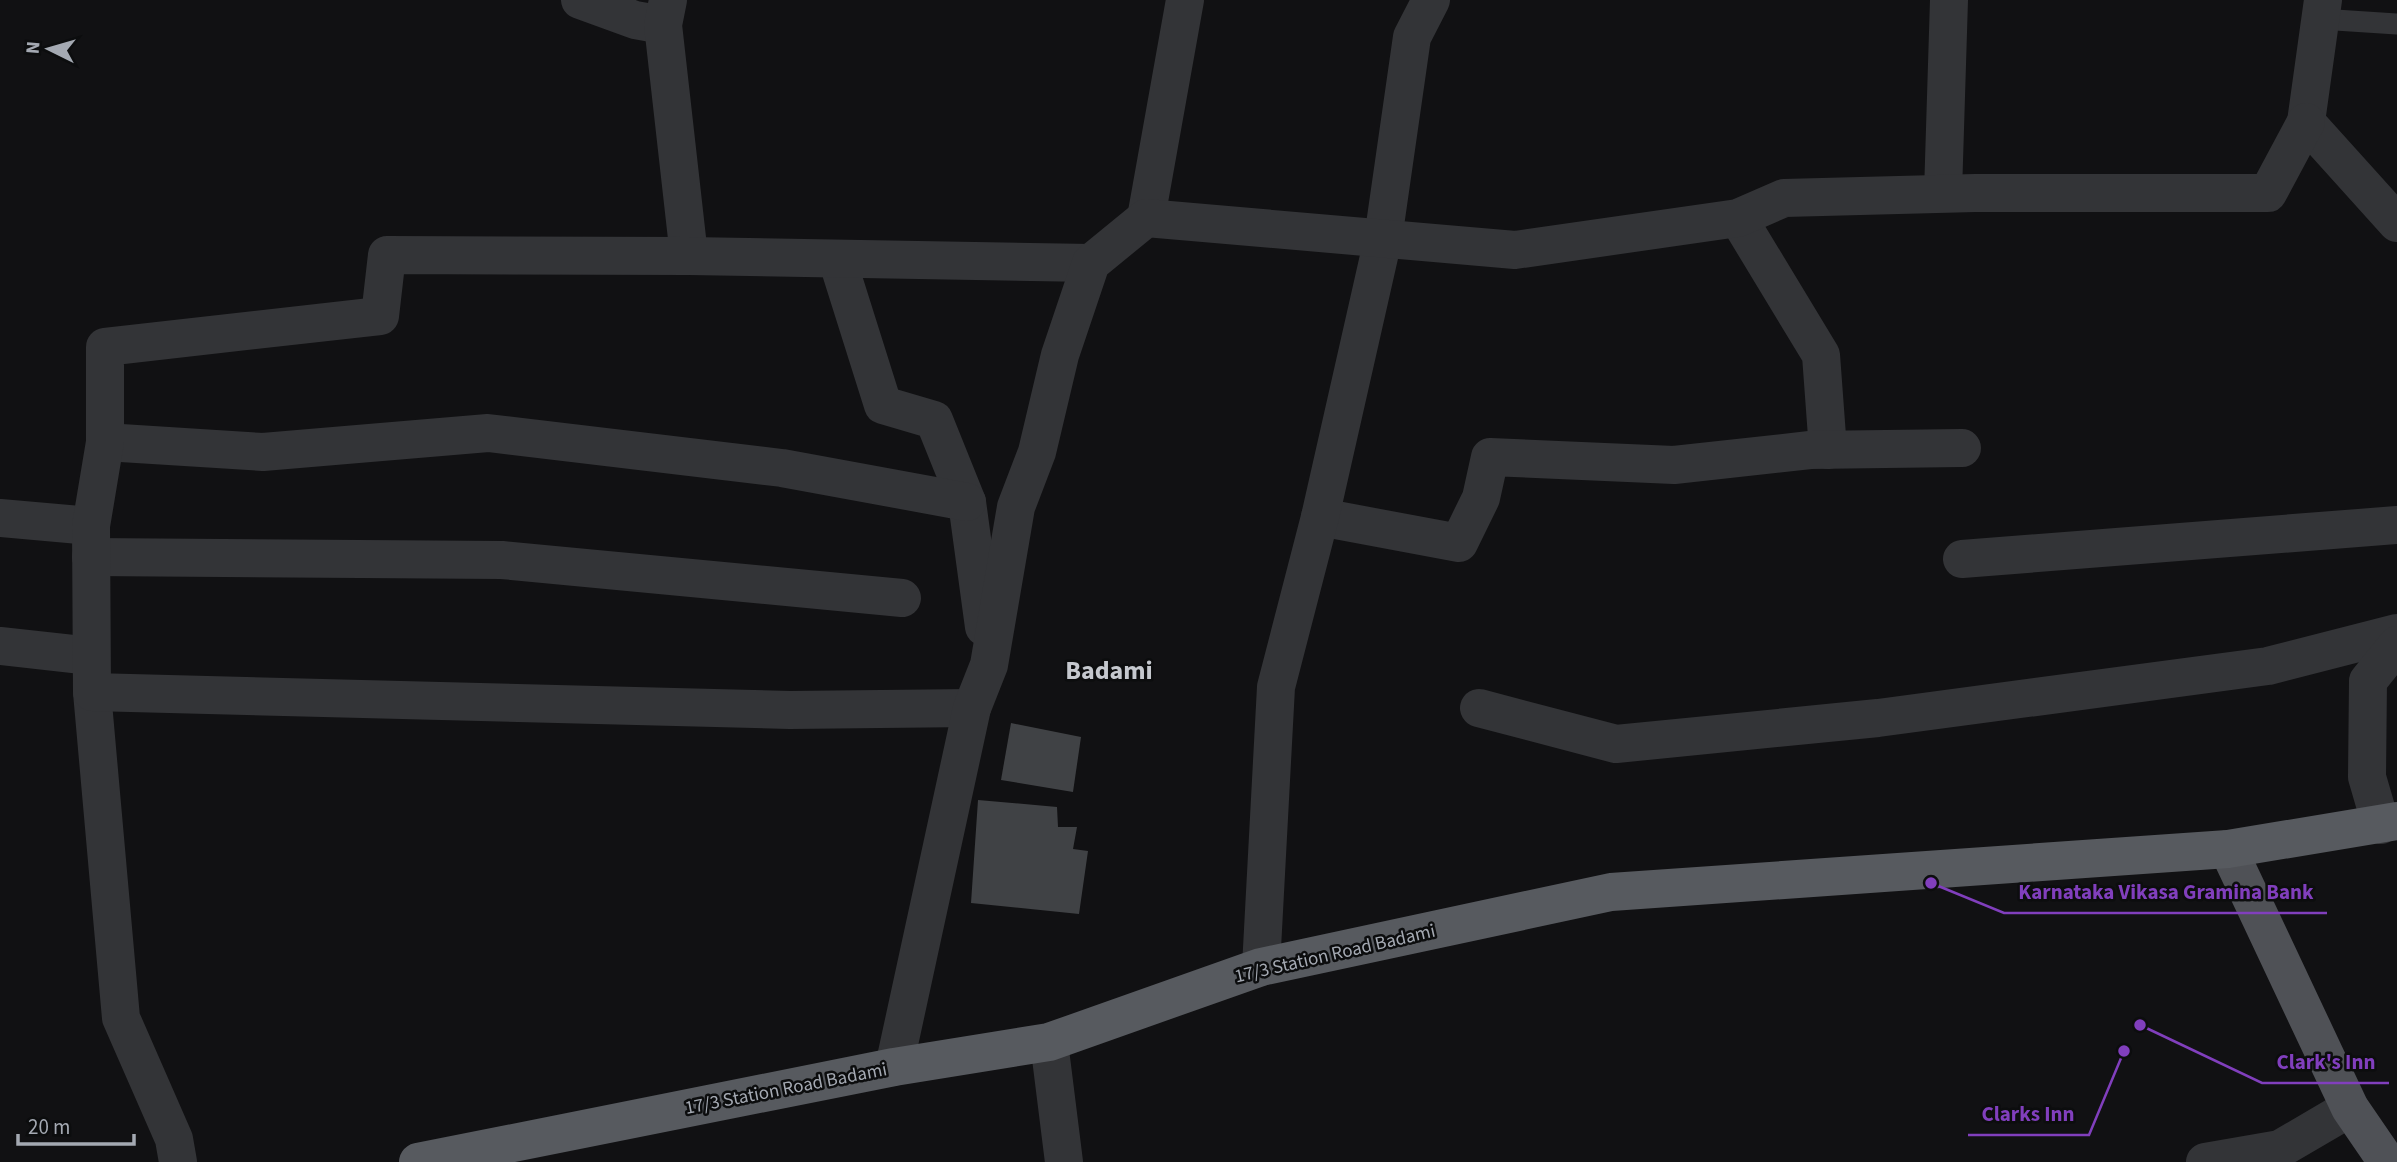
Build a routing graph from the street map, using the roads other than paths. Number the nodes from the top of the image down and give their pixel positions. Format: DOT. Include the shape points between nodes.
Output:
graph roads {
  1 [pos="580,0"];
  2 [pos="1185,0"];
  3 [pos="1431,0"];
  4 [pos="1949,0"];
  5 [pos="2322,10"];
  6 [pos="665,13"];
  7 [pos="2397,24"];
  8 [pos="2306,122"];
  9 [pos="1943,194"];
  10 [pos="1146,218"];
  11 [pos="1738,218"];
  12 [pos="2397,223"];
  13 [pos="1382,239"];
  14 [pos="688,256"];
  15 [pos="837,259"];
  16 [pos="1091,263"];
  17 [pos="105,442"];
  18 [pos="1962,447"];
  19 [pos="1828,450"];
  20 [pos="967,502"];
  21 [pos="1320,517"];
  22 [pos="0,519"];
  23 [pos="2397,525"];
  24 [pos="91,541"];
  25 [pos="1962,559"];
  26 [pos="902,598"];
  27 [pos="2397,633"];
  28 [pos="2397,645"];
  29 [pos="0,646"];
  30 [pos="989,665"];
  31 [pos="91,674"];
  32 [pos="972,708"];
  33 [pos="1479,708"];
  34 [pos="2389,823"];
  35 [pos="2228,849"];
  36 [pos="1261,967"];
  37 [pos="1049,1042"];
  38 [pos="894,1067"];
  39 [pos="2350,1108"];
  40 [pos="178,1162"];
  41 [pos="418,1162"];
  42 [pos="1064,1162"];
  43 [pos="2205,1162"];
  44 [pos="2387,1162"];
  1 -- 6 [label="street" via="635,20"];
  2 -- 10 [label="street"];
  3 -- 13 [label="street" via="1412,37"];
  4 -- 9 [label="street"];
  5 -- 7 [label="lane"];
  5 -- 8 [label="street"];
  6 -- 14 [label="street"];
  8 -- 9 [label="street" via="2268,193"];
  8 -- 12 [label="street"];
  9 -- 11 [label="street" via="1784,198"];
  10 -- 13 [label="street"];
  10 -- 16 [label="street"];
  11 -- 13 [label="street" via="1516,250"];
  11 -- 19 [label="street" via="1821,355"];
  13 -- 21 [label="street"];
  14 -- 15 [label="street"];
  14 -- 17 [label="street" via="387,255 380,316 105,347"];
  15 -- 16 [label="street"];
  15 -- 20 [label="street" via="883,405 934,420"];
  16 -- 30 [label="street" via="1060,355 1037,452 1016,507"];
  17 -- 20 [label="street" via="263,453 488,433 782,468"];
  17 -- 24 [label="street"];
  18 -- 19 [label="street"];
  19 -- 21 [label="street" via="1674,465 1490,457 1481,498 1459,543"];
  20 -- 30 [label="street"];
  21 -- 36 [label="street" via="1276,687"];
  22 -- 24 [label="street"];
  23 -- 25 [label="street"];
  24 -- 26 [label="street" via="502,560"];
  24 -- 31 [label="street"];
  27 -- 33 [label="street" via="2268,666 1878,718 1616,744"];
  28 -- 34 [label="street" via="2368,681 2367,777"];
  29 -- 31 [label="street"];
  30 -- 32 [label="street"];
  31 -- 32 [label="street" via="790,710"];
  31 -- 40 [label="street" via="121,1018 174,1139"];
  32 -- 38 [label="street"];
  34 -- 35 [label="highway, 17/3 Station Road Badami"];
  35 -- 36 [label="highway, 17/3 Station Road Badami" via="1611,892"];
  35 -- 39 [label="main road"];
  36 -- 37 [label="highway, 17/3 Station Road Badami"];
  37 -- 38 [label="highway, 17/3 Station Road Badami"];
  37 -- 42 [label="street"];
  38 -- 41 [label="highway, 17/3 Station Road Badami"];
  39 -- 43 [label="street" via="2280,1149"];
  39 -- 44 [label="main road"];
}
